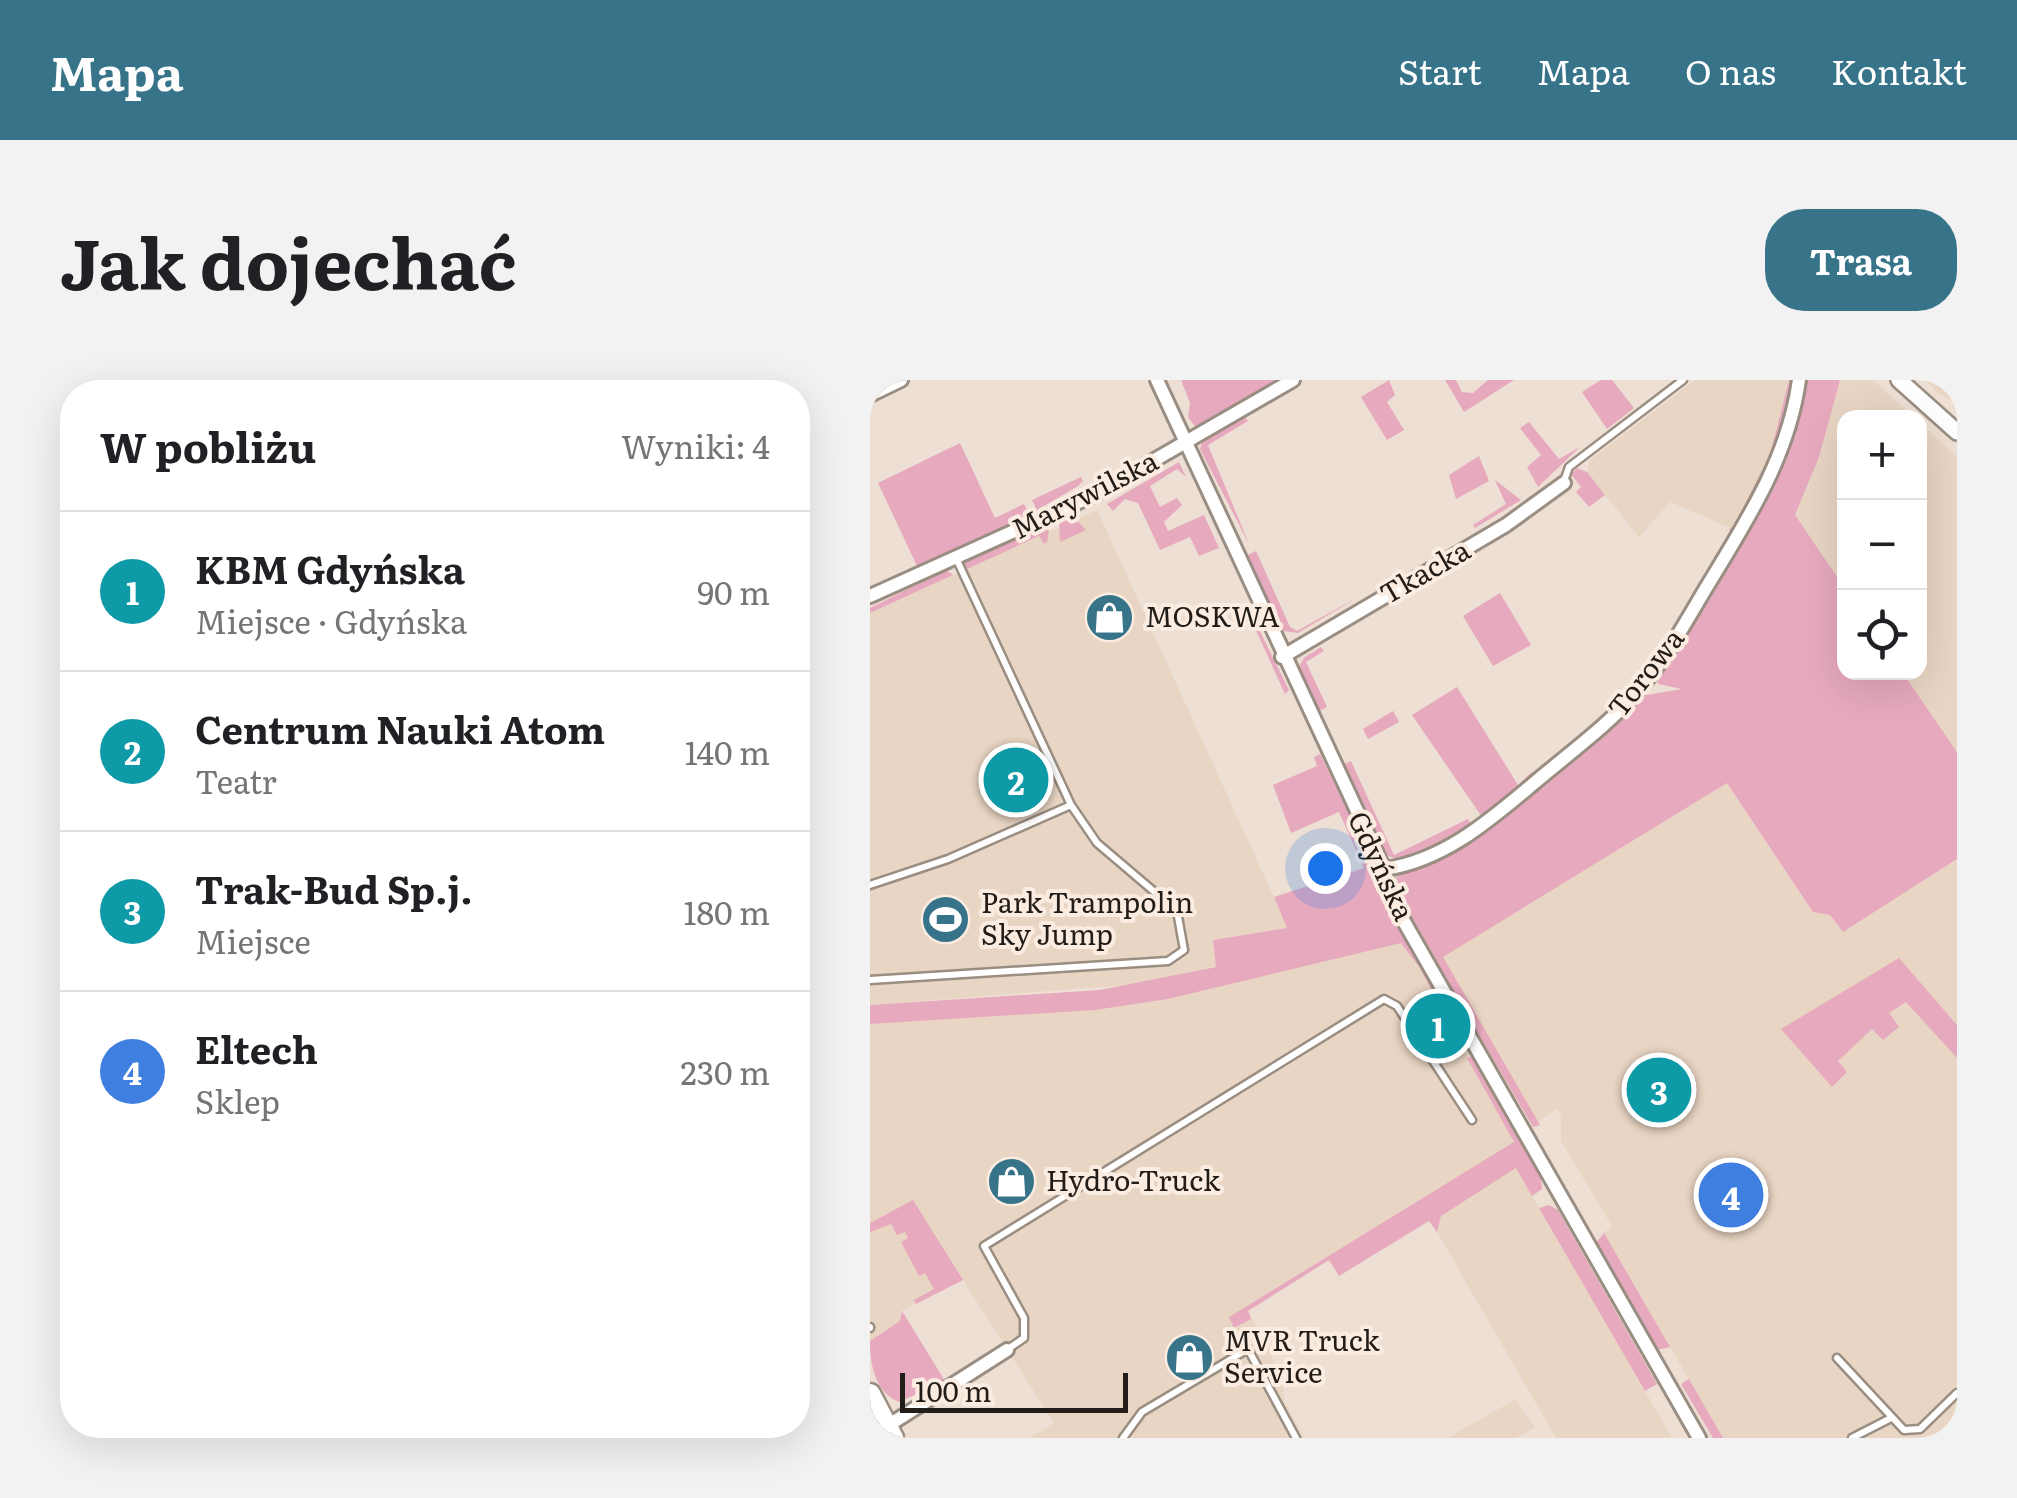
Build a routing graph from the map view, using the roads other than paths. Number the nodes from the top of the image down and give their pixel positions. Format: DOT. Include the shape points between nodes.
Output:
graph roads {
  1 [pos="901,380"];
  2 [pos="1157,380"];
  3 [pos="1293,380"];
  4 [pos="1683,380"];
  5 [pos="1800,380"];
  6 [pos="1900,380"];
  7 [pos="870,394"];
  8 [pos="1957,432"];
  9 [pos="1185,443"];
  10 [pos="1564,483"];
  11 [pos="956,558"];
  12 [pos="870,596"];
  13 [pos="1282,657"];
  14 [pos="1071,805"];
  15 [pos="1384,869"];
  16 [pos="870,885"];
  17 [pos="870,980"];
  18 [pos="1471,1037"];
  19 [pos="1433,1060"];
  20 [pos="1472,1120"];
  21 [pos="1007,1350"];
  22 [pos="1837,1358"];
  23 [pos="1957,1393"];
  24 [pos="870,1394"];
  25 [pos="1891,1418"];
  26 [pos="878,1435"];
  27 [pos="1123,1438"];
  28 [pos="1296,1438"];
  29 [pos="1699,1438"];
  30 [pos="1852,1438"];
  1 -- 7 [label="street"];
  2 -- 9 [label="street, Gdyńska"];
  3 -- 9 [label="street, Marywilska"];
  4 -- 10 [label="lane" via="1568,467"];
  5 -- 15 [label="street, Torowa" via="1768,482 1637,692 1487,822 1427,858"];
  6 -- 8 [label="street"];
  9 -- 11 [label="street, Marywilska" via="1108,488"];
  9 -- 13 [label="street, Gdyńska"];
  10 -- 13 [label="street, Tkacka" via="1506,525"];
  11 -- 12 [label="street, Marywilska"];
  11 -- 14 [label="lane"];
  13 -- 15 [label="street, Gdyńska"];
  14 -- 16 [label="lane"];
  14 -- 17 [label="lane" via="1097,844 1177,912 1180,957"];
  15 -- 18 [label="street, Gdyńska" via="1394,904"];
  18 -- 19 [label="lane"];
  18 -- 29 [label="street, Gdyńska"];
  19 -- 20 [label="lane"];
  19 -- 21 [label="lane" via="1397,1006 1384,999 984,1246 1026,1323 1024,1338"];
  21 -- 26 [label="street"];
  22 -- 25 [label="lane"];
  23 -- 25 [label="lane" via="1915,1431"];
  24 -- 26 [label="main road"];
  25 -- 30 [label="lane"];
  27 -- 28 [label="lane" via="1142,1412 1248,1348"];
}
